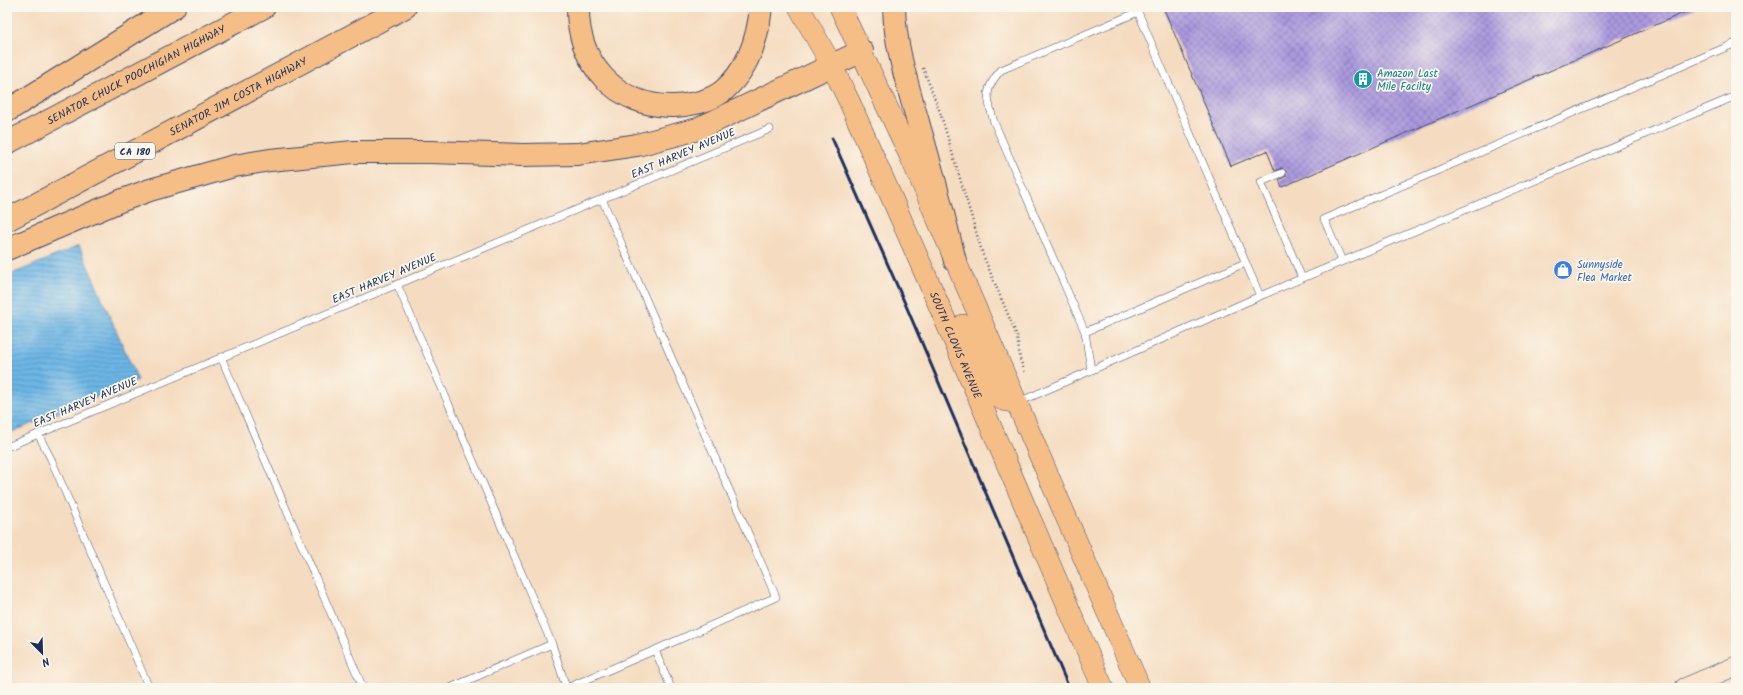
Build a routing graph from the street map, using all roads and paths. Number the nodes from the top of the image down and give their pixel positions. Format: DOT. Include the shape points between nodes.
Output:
graph roads {
  1 [pos="174,7"];
  2 [pos="264,7"];
  3 [pos="405,7"];
  4 [pos="578,7"];
  5 [pos="761,7"];
  6 [pos="799,7"];
  7 [pos="840,7"];
  8 [pos="894,7"];
  9 [pos="1137,10"];
  10 [pos="1736,43"];
  11 [pos="862,51"];
  12 [pos="922,64"];
  13 [pos="832,66"];
  14 [pos="1736,96"];
  15 [pos="7,111"];
  16 [pos="770,128"];
  17 [pos="7,143"];
  18 [pos="1282,173"];
  19 [pos="602,198"];
  20 [pos="894,201"];
  21 [pos="7,220"];
  22 [pos="7,249"];
  23 [pos="955,261"];
  24 [pos="1342,261"];
  25 [pos="1245,263"];
  26 [pos="1302,278"];
  27 [pos="397,284"];
  28 [pos="1260,296"];
  29 [pos="1085,332"];
  30 [pos="221,358"];
  31 [pos="1091,370"];
  32 [pos="1026,376"];
  33 [pos="1017,403"];
  34 [pos="38,434"];
  35 [pos="7,447"];
  36 [pos="552,644"];
  37 [pos="655,650"];
  38 [pos="1736,666"];
  39 [pos="566,687"];
  40 [pos="149,688"];
  41 [pos="363,688"];
  42 [pos="450,688"];
  43 [pos="671,688"];
  44 [pos="1103,688"];
  45 [pos="1140,688"];
  46 [pos="1684,688"];
  1 -- 15 [label="highway"];
  2 -- 17 [label="highway, SENATOR CHUCK POOCHIGIAN HIGHWAY"];
  3 -- 21 [label="highway, SENATOR JIM COSTA HIGHWAY / CA 180"];
  4 -- 5 [label="highway" via="578,22 588,56 608,82 622,93 652,104 684,106 722,91 733,80 752,49 759,28"];
  6 -- 13 [label="main road, SOUTH CLOVIS AVENUE"];
  7 -- 11 [label="main road"];
  8 -- 23 [label="highway" via="901,60"];
  9 -- 25 [label="lane"];
  9 -- 29 [label="lane" via="1001,70 992,81 987,98 994,122"];
  10 -- 24 [label="lane" via="1324,219"];
  11 -- 13 [label="highway"];
  11 -- 23 [label="main road"];
  12 -- 32 [label="path" via="940,112 983,255 1017,336 1020,359"];
  13 -- 20 [label="main road, SOUTH CLOVIS AVENUE"];
  13 -- 22 [label="highway" via="698,129 637,146 578,154 362,152 270,160 234,166 150,190"];
  14 -- 24 [label="lane"];
  16 -- 19 [label="lane, EAST HARVEY AVENUE"];
  18 -- 26 [label="lane" via="1261,182"];
  19 -- 27 [label="lane, EAST HARVEY AVENUE"];
  19 -- 37 [label="lane" via="776,597"];
  20 -- 33 [label="main road" via="936,263 996,395 1003,400"];
  20 -- 44 [label="main road, SOUTH CLOVIS AVENUE"];
  23 -- 33 [label="main road"];
  24 -- 26 [label="lane"];
  25 -- 28 [label="lane"];
  25 -- 29 [label="lane"];
  26 -- 28 [label="lane"];
  27 -- 30 [label="lane, EAST HARVEY AVENUE"];
  27 -- 36 [label="lane"];
  28 -- 31 [label="lane"];
  29 -- 31 [label="lane"];
  30 -- 34 [label="lane, EAST HARVEY AVENUE"];
  30 -- 41 [label="lane"];
  31 -- 33 [label="lane"];
  33 -- 45 [label="main road"];
  34 -- 35 [label="lane, EAST HARVEY AVENUE"];
  34 -- 40 [label="lane"];
  36 -- 39 [label="lane"];
  36 -- 42 [label="lane"];
  37 -- 39 [label="lane"];
  37 -- 43 [label="lane"];
  38 -- 46 [label="main road"];
}
